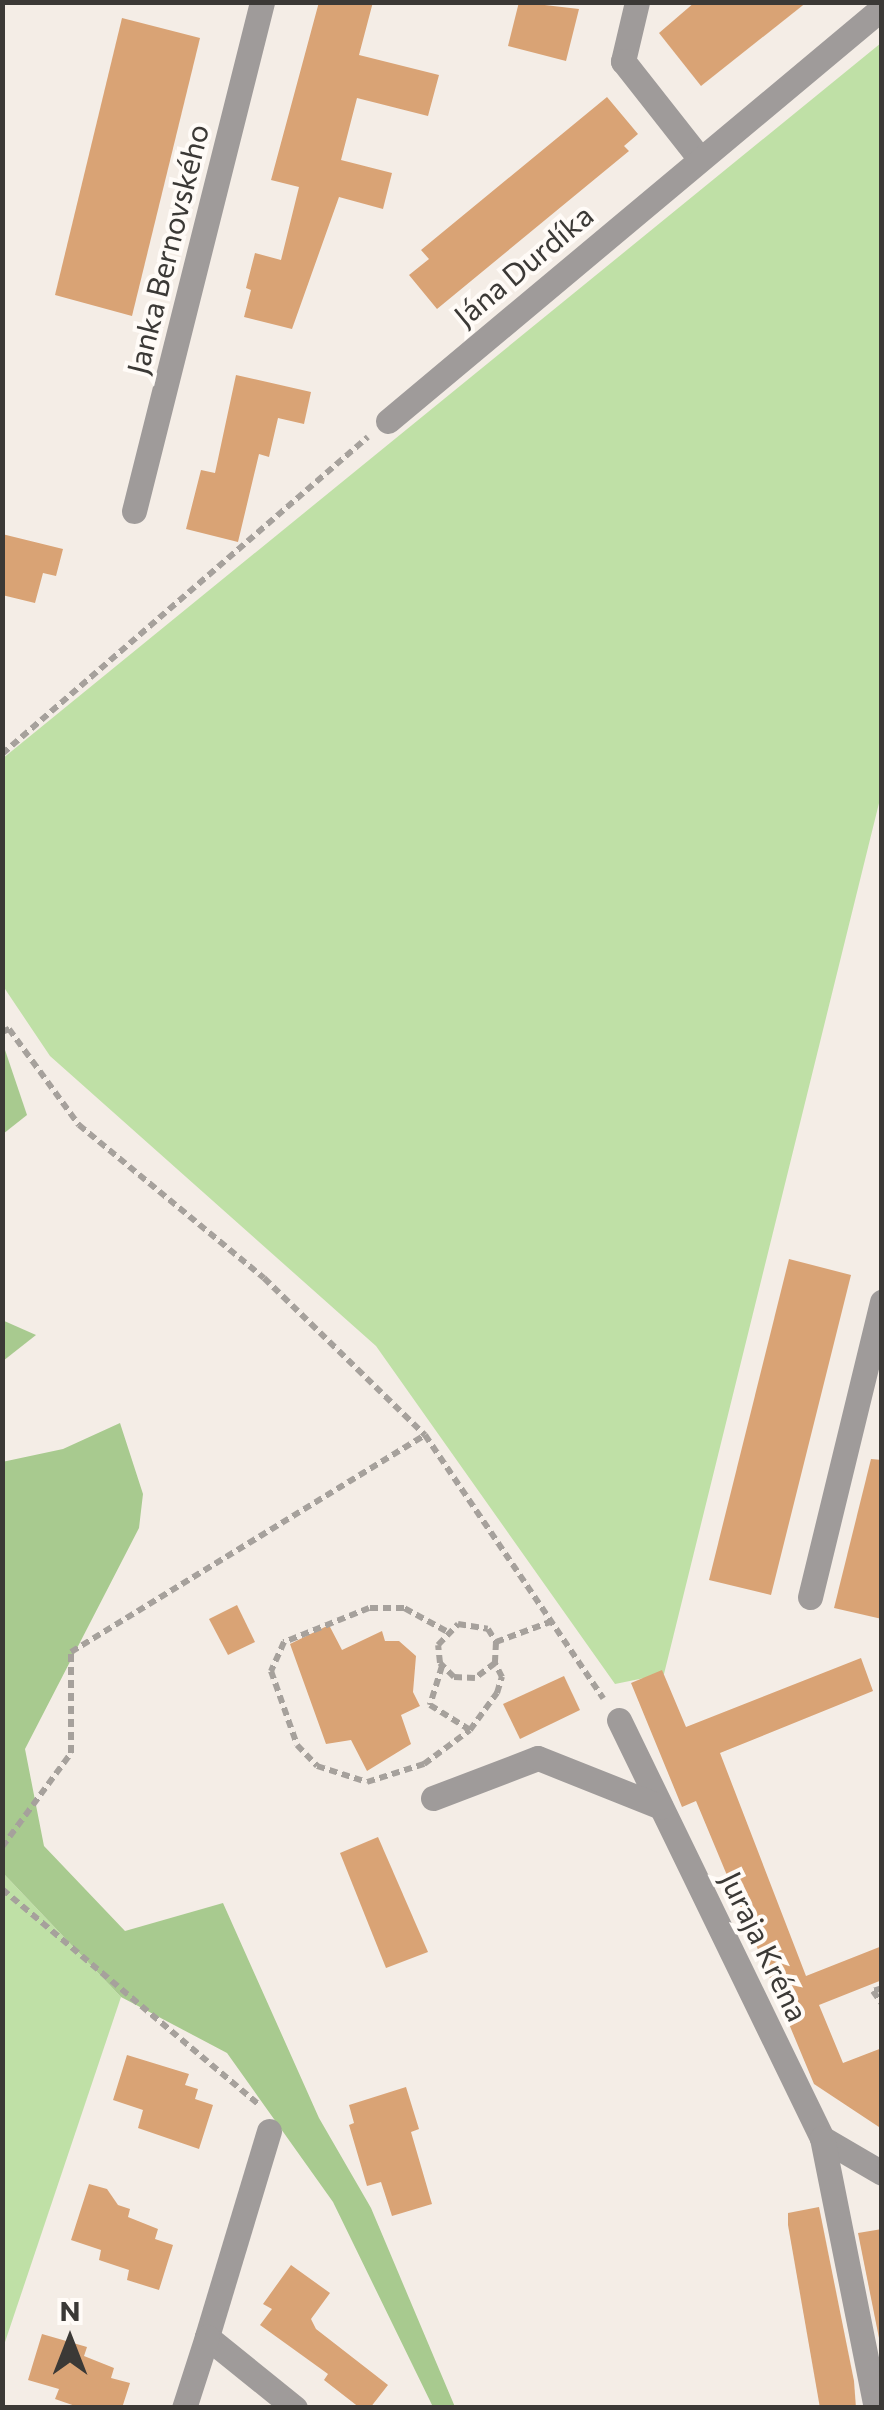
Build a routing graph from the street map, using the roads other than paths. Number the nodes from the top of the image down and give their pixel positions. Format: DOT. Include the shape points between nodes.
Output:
graph roads {
  1 [pos="262,2"];
  2 [pos="637,2"];
  3 [pos="882,8"];
  4 [pos="700,159"];
  5 [pos="388,420"];
  6 [pos="134,511"];
  7 [pos="882,1302"];
  8 [pos="810,1597"];
  9 [pos="619,1720"];
  10 [pos="433,1798"];
  11 [pos="661,1807"];
  12 [pos="268,2130"];
  13 [pos="822,2138"];
  14 [pos="882,2173"];
  15 [pos="206,2337"];
  16 [pos="184,2408"];
  17 [pos="295,2408"];
  18 [pos="876,2408"];
  1 -- 6 [label="street, Janka Bernovského"];
  2 -- 4 [label="street" via="623,61"];
  3 -- 4 [label="street, Jána Durdíka"];
  4 -- 5 [label="street, Jána Durdíka"];
  7 -- 8 [label="street"];
  9 -- 11 [label="street, Juraja Kréna"];
  10 -- 11 [label="street" via="538,1758"];
  11 -- 13 [label="street, Juraja Kréna"];
  12 -- 15 [label="street"];
  13 -- 14 [label="street"];
  13 -- 18 [label="street, Juraja Kréna"];
  15 -- 16 [label="street"];
  15 -- 17 [label="street"];
}
